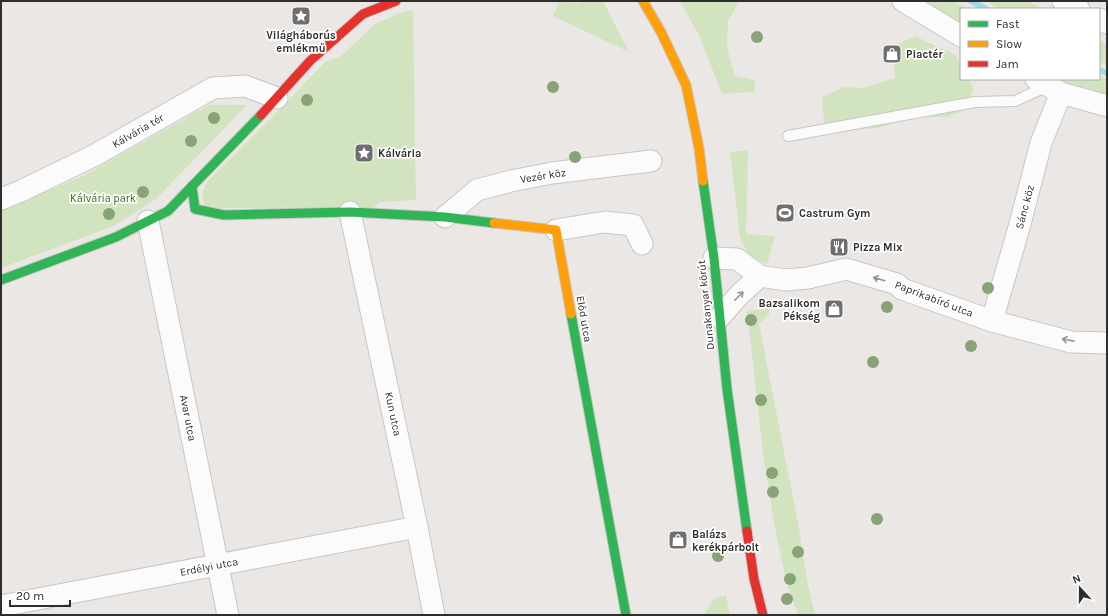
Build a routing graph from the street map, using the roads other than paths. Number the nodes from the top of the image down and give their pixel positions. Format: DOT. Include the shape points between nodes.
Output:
graph roads {
  1 [pos="396,1"];
  2 [pos="643,1"];
  3 [pos="903,1"];
  4 [pos="1063,1"];
  5 [pos="1077,8"];
  6 [pos="960,35"];
  7 [pos="1048,86"];
  8 [pos="277,98"];
  9 [pos="1107,106"];
  10 [pos="788,136"];
  11 [pos="651,161"];
  12 [pos="192,186"];
  13 [pos="1,199"];
  14 [pos="350,212"];
  15 [pos="445,217"];
  16 [pos="148,221"];
  17 [pos="556,230"];
  18 [pos="642,244"];
  19 [pos="714,258"];
  20 [pos="760,276"];
  21 [pos="1,280"];
  22 [pos="720,317"];
  23 [pos="992,321"];
  24 [pos="1107,343"];
  25 [pos="416,527"];
  26 [pos="217,565"];
  27 [pos="1,606"];
  28 [pos="228,615"];
  29 [pos="434,615"];
  30 [pos="626,615"];
  31 [pos="763,615"];
  1 -- 8 [label="street" via="363,14 310,61"];
  2 -- 19 [label="street, Dunakanyar körút" via="686,85 699,148"];
  3 -- 6 [label="street"];
  4 -- 5 [label="street"];
  7 -- 9 [label="street"];
  7 -- 10 [label="lane" via="1015,101 975,102"];
  7 -- 23 [label="street, Sánc köz" via="1041,143"];
  8 -- 12 [label="street"];
  8 -- 13 [label="street, Kálvária tér" via="245,86 213,88 95,155"];
  11 -- 15 [label="street, Vezér köz" via="552,173 477,190"];
  12 -- 14 [label="street" via="195,209 224,215"];
  12 -- 16 [label="street" via="168,211"];
  14 -- 15 [label="street"];
  14 -- 25 [label="street, Kun utca"];
  15 -- 17 [label="street"];
  16 -- 21 [label="street" via="116,237"];
  16 -- 26 [label="street, Avar utca"];
  17 -- 18 [label="street" via="605,222 633,225"];
  17 -- 30 [label="street, Előd utca"];
  19 -- 20 [label="street, Paprikabíró utca" via="737,259"];
  19 -- 22 [label="street, Dunakanyar körút"];
  22 -- 20 [label="street, one-way"];
  23 -- 20 [label="street, Paprikabíró utca, one-way" via="902,289 897,284 846,269 786,280"];
  22 -- 31 [label="street, Dunakanyar körút" via="745,518 754,579"];
  24 -- 23 [label="street, Paprikabíró utca, one-way" via="1071,342"];
  25 -- 26 [label="street, Erdélyi utca"];
  25 -- 29 [label="street, Kun utca"];
  26 -- 27 [label="street, Erdélyi utca"];
  26 -- 28 [label="street, Avar utca"];
}
